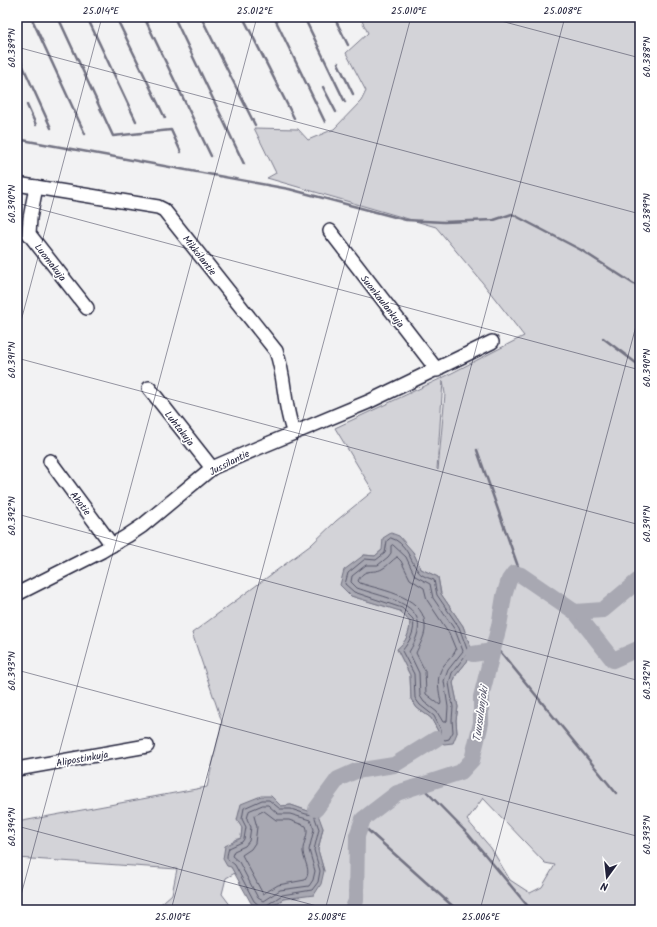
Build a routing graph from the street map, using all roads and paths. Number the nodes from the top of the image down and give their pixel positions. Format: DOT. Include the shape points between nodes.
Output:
graph roads {
  1 [pos="17,184"];
  2 [pos="36,187"];
  3 [pos="330,232"];
  4 [pos="87,308"];
  5 [pos="492,342"];
  6 [pos="437,370"];
  7 [pos="148,388"];
  8 [pos="294,433"];
  9 [pos="50,462"];
  10 [pos="212,468"];
  11 [pos="112,545"];
  12 [pos="17,594"];
  13 [pos="147,746"];
  14 [pos="17,769"];
  1 -- 2 [label="street, Mikkolantie"];
  2 -- 4 [label="street, Luomakuja" via="29,234"];
  2 -- 8 [label="street, Mikkolantie" via="164,210 276,351 289,420"];
  3 -- 6 [label="street, Suonkaulankuja"];
  5 -- 6 [label="street, Jussilantie"];
  6 -- 8 [label="street, Jussilantie"];
  7 -- 10 [label="street, Luhtakuja"];
  8 -- 10 [label="street, Jussilantie"];
  9 -- 11 [label="street, Ahotie"];
  10 -- 11 [label="street, Jussilantie" via="142,526"];
  11 -- 12 [label="street, Jussilantie"];
  13 -- 14 [label="street, Alipostinkuja"];
}
